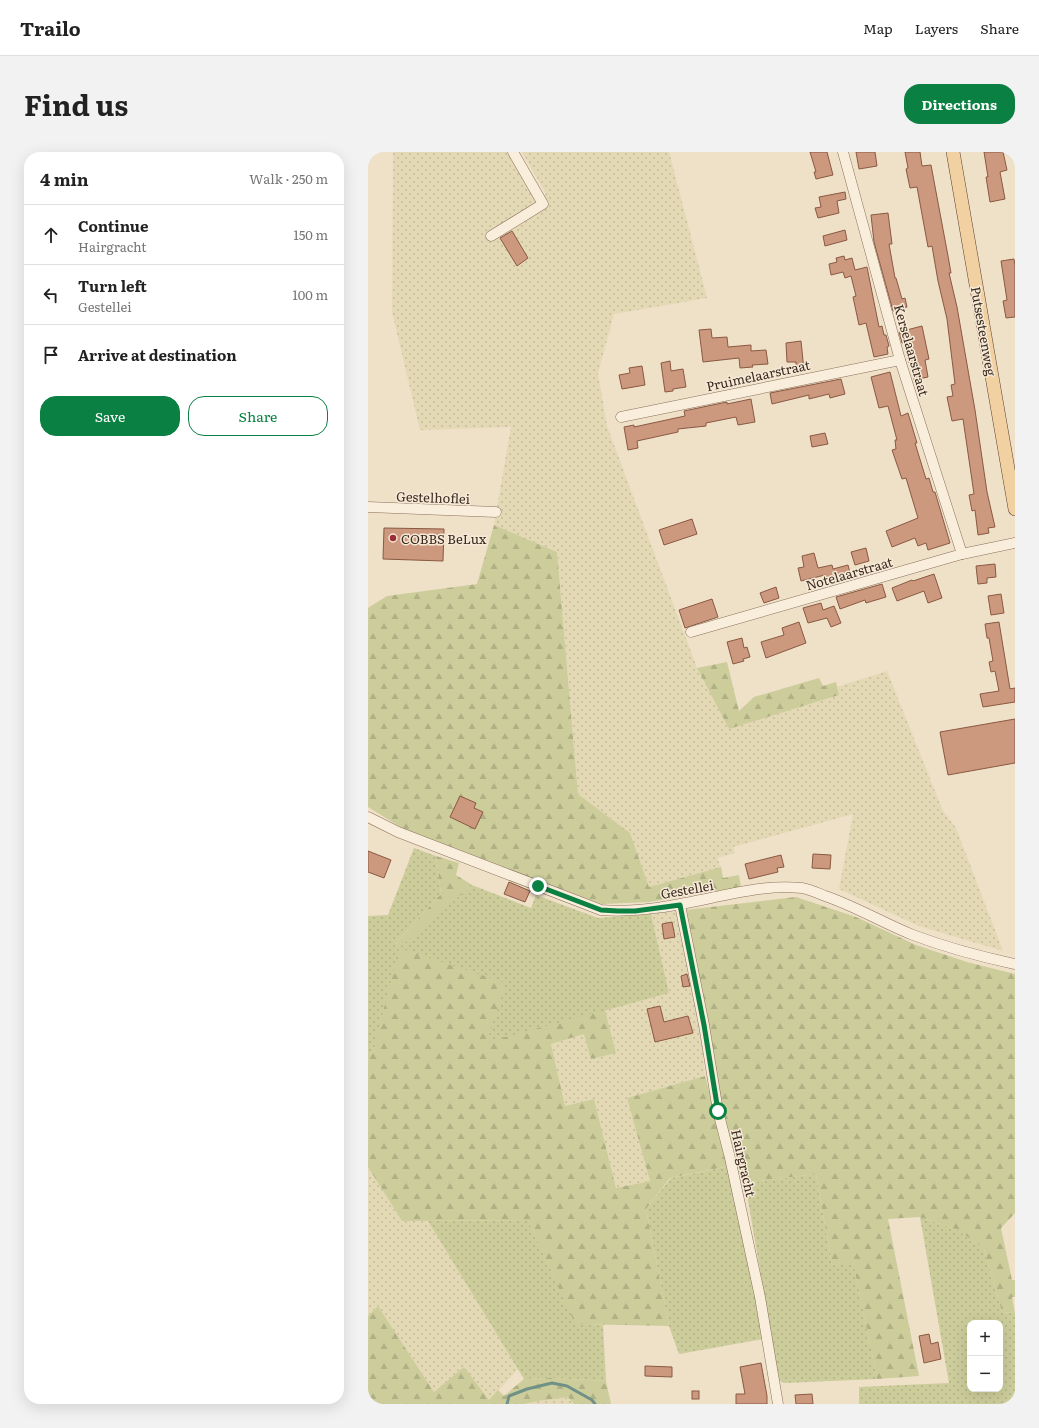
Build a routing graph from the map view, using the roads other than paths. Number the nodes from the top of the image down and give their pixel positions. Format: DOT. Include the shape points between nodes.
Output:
graph roads {
  1 [pos="513,152"];
  2 [pos="843,152"];
  3 [pos="953,152"];
  4 [pos="491,236"];
  5 [pos="900,360"];
  6 [pos="621,417"];
  7 [pos="368,507"];
  8 [pos="1015,509"];
  9 [pos="496,512"];
  10 [pos="1015,543"];
  11 [pos="962,554"];
  12 [pos="691,632"];
  13 [pos="368,817"];
  14 [pos="680,905"];
  15 [pos="1015,964"];
  16 [pos="778,1404"];
  1 -- 4 [label="street" via="543,204"];
  2 -- 5 [label="street, Kerselaarstraat"];
  3 -- 8 [label="main road, Putsesteenweg"];
  5 -- 6 [label="street, Pruimelaarstraat"];
  5 -- 11 [label="street, Kerselaarstraat"];
  7 -- 9 [label="street, Gestelhoflei"];
  10 -- 11 [label="street, Notelaarstraat"];
  11 -- 12 [label="street, Notelaarstraat"];
  13 -- 14 [label="street, Gestellei" via="398,832 601,910 635,911"];
  14 -- 15 [label="street, Gestellei" via="775,887 804,888 913,935 990,959"];
  14 -- 16 [label="street, Hairgracht" via="718,1111 760,1297"];
}
